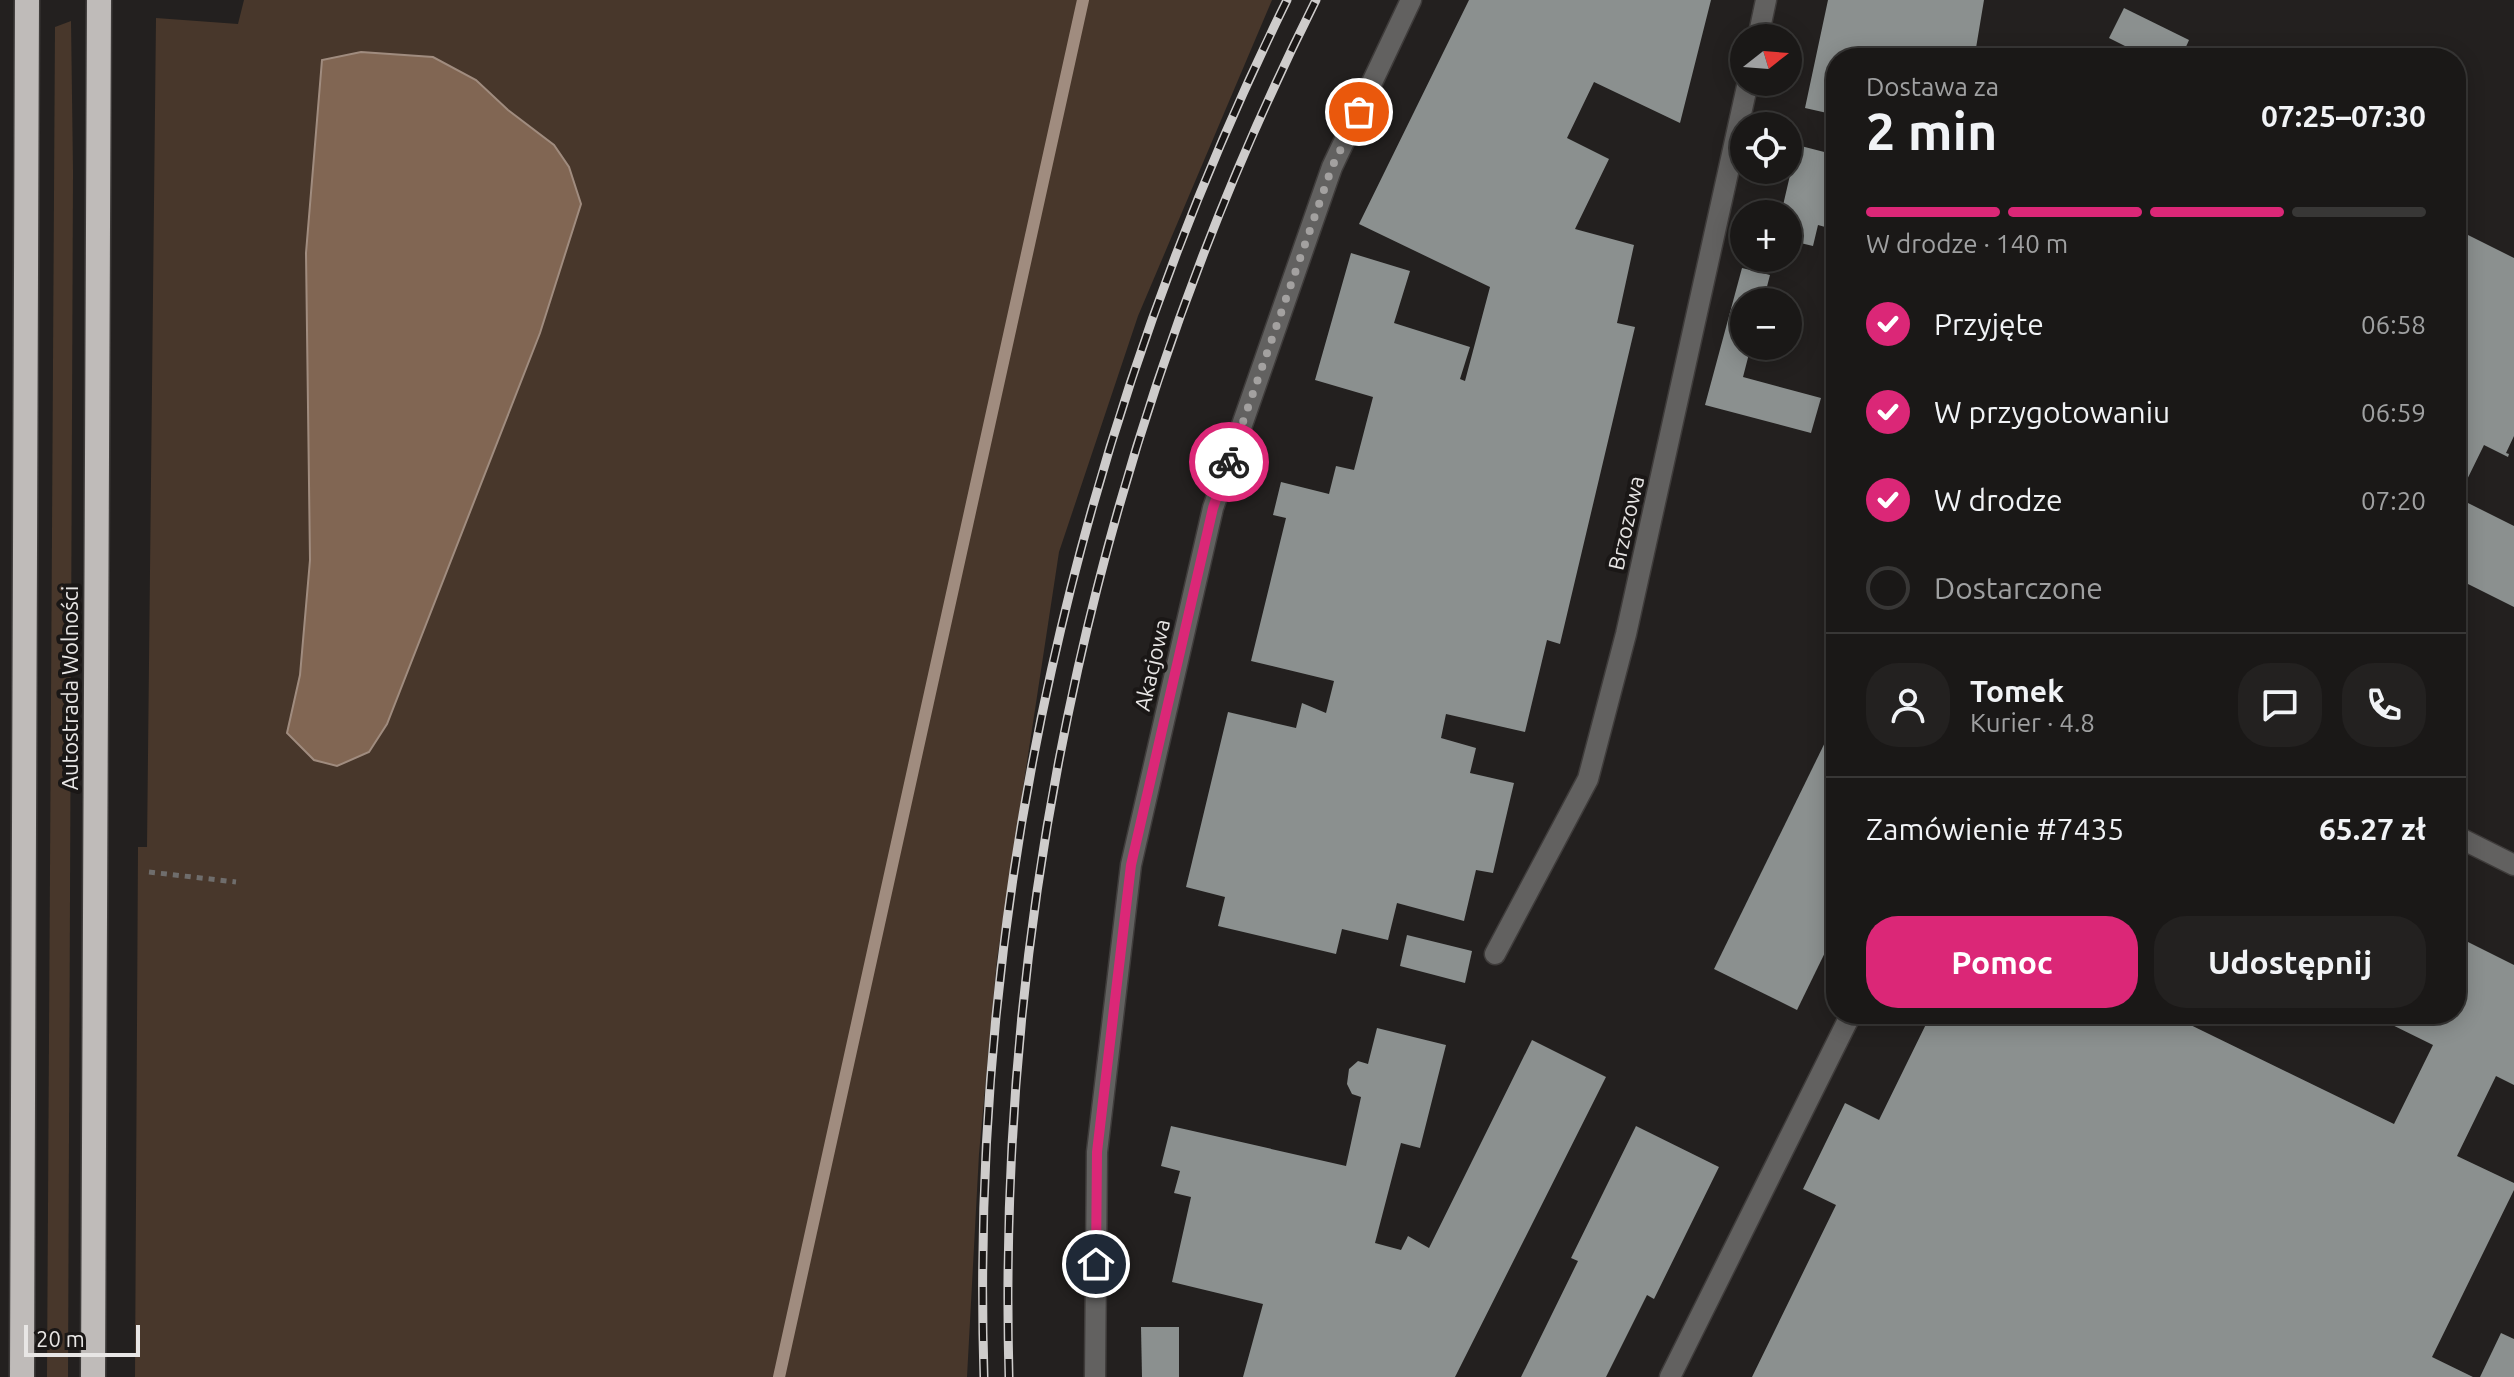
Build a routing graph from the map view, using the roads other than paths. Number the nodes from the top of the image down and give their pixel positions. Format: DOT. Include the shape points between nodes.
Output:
graph roads {
  1 [pos="27,0"];
  2 [pos="1411,0"];
  3 [pos="1766,0"];
  4 [pos="99,5"];
  5 [pos="1761,24"];
  6 [pos="1745,96"];
  7 [pos="2466,841"];
  8 [pos="2514,865"];
  9 [pos="1495,954"];
  10 [pos="1846,1024"];
  11 [pos="22,1377"];
  12 [pos="93,1377"];
  13 [pos="1095,1377"];
  14 [pos="1670,1377"];
  1 -- 11 [label="highway, Autostrada Wolności"];
  2 -- 13 [label="street, Akacjowa" via="1332,167 1213,508 1202,554 1131,865 1097,1152"];
  3 -- 5 [label="street"];
  4 -- 12 [label="highway, Autostrada Wolności"];
  6 -- 9 [label="street, Brzozowa" via="1626,634 1588,779"];
  7 -- 8 [label="street"];
  10 -- 14 [label="street"];
}
